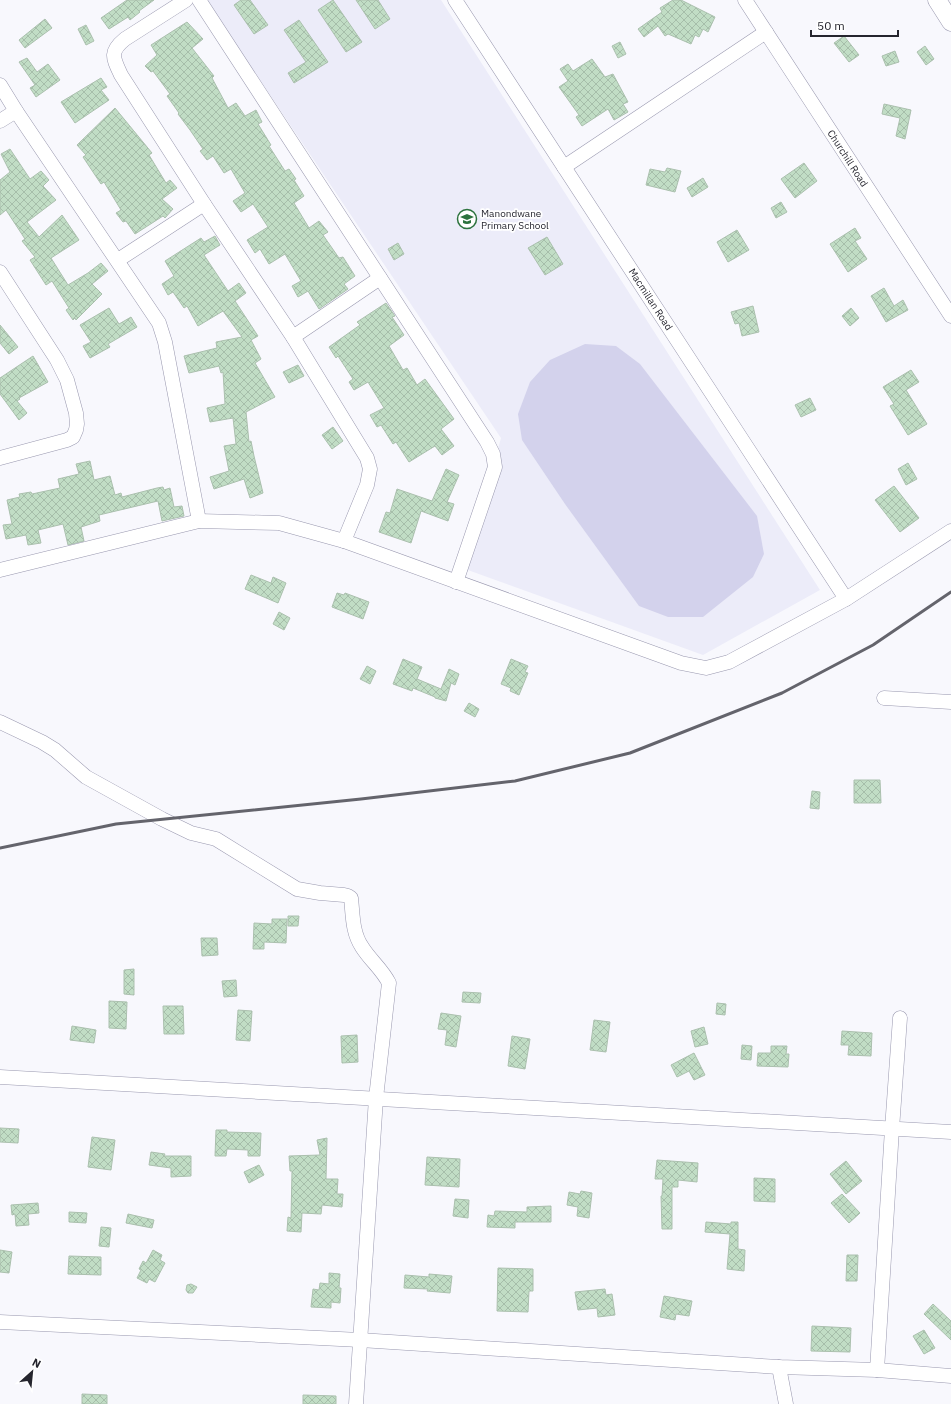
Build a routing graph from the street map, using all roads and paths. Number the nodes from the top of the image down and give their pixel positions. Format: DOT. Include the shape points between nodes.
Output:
graph roads {
  1 [pos="186,0"];
  2 [pos="199,0"];
  3 [pos="455,0"];
  4 [pos="745,0"];
  5 [pos="937,0"];
  6 [pos="951,22"];
  7 [pos="766,32"];
  8 [pos="0,85"];
  9 [pos="16,110"];
  10 [pos="0,121"];
  11 [pos="564,167"];
  12 [pos="204,204"];
  13 [pos="118,260"];
  14 [pos="0,272"];
  15 [pos="380,278"];
  16 [pos="951,316"];
  17 [pos="293,337"];
  18 [pos="0,458"];
  19 [pos="199,521"];
  20 [pos="951,531"];
  21 [pos="344,541"];
  22 [pos="0,570"];
  23 [pos="456,582"];
  24 [pos="846,599"];
  25 [pos="884,698"];
  26 [pos="951,702"];
  27 [pos="0,722"];
  28 [pos="900,1018"];
  29 [pos="0,1077"];
  30 [pos="376,1098"];
  31 [pos="892,1129"];
  32 [pos="951,1132"];
  33 [pos="0,1322"];
  34 [pos="360,1340"];
  35 [pos="779,1367"];
  36 [pos="877,1370"];
  37 [pos="951,1376"];
  38 [pos="356,1404"];
  39 [pos="786,1404"];
  1 -- 12 [label="street" via="125,39 114,53 121,75"];
  2 -- 15 [label="street"];
  3 -- 11 [label="street, Macmillan Road"];
  4 -- 7 [label="street, Churchill Road"];
  5 -- 6 [label="main road"];
  7 -- 11 [label="street"];
  7 -- 16 [label="street, Churchill Road"];
  8 -- 9 [label="street"];
  9 -- 10 [label="street"];
  9 -- 13 [label="street"];
  11 -- 24 [label="street, Macmillan Road"];
  12 -- 13 [label="street"];
  12 -- 17 [label="street"];
  13 -- 19 [label="street" via="159,323 165,342"];
  14 -- 18 [label="street" via="57,360 67,380 77,424 73,437 67,440"];
  15 -- 17 [label="street"];
  15 -- 23 [label="street" via="493,454 495,467"];
  17 -- 21 [label="street" via="367,458 370,470 367,485"];
  19 -- 21 [label="street" via="278,523"];
  19 -- 22 [label="street"];
  20 -- 24 [label="street"];
  21 -- 23 [label="street"];
  23 -- 24 [label="street" via="681,663 706,668 729,662"];
  25 -- 26 [label="street"];
  27 -- 30 [label="street" via="55,750 93,781 191,833 216,839 297,889 351,898 353,928 362,947 389,982"];
  28 -- 31 [label="street"];
  29 -- 30 [label="street"];
  30 -- 31 [label="street"];
  30 -- 34 [label="street"];
  31 -- 32 [label="street"];
  31 -- 36 [label="street"];
  33 -- 34 [label="street"];
  34 -- 35 [label="street"];
  34 -- 38 [label="street"];
  35 -- 36 [label="street"];
  35 -- 39 [label="street"];
  36 -- 37 [label="street"];
}
